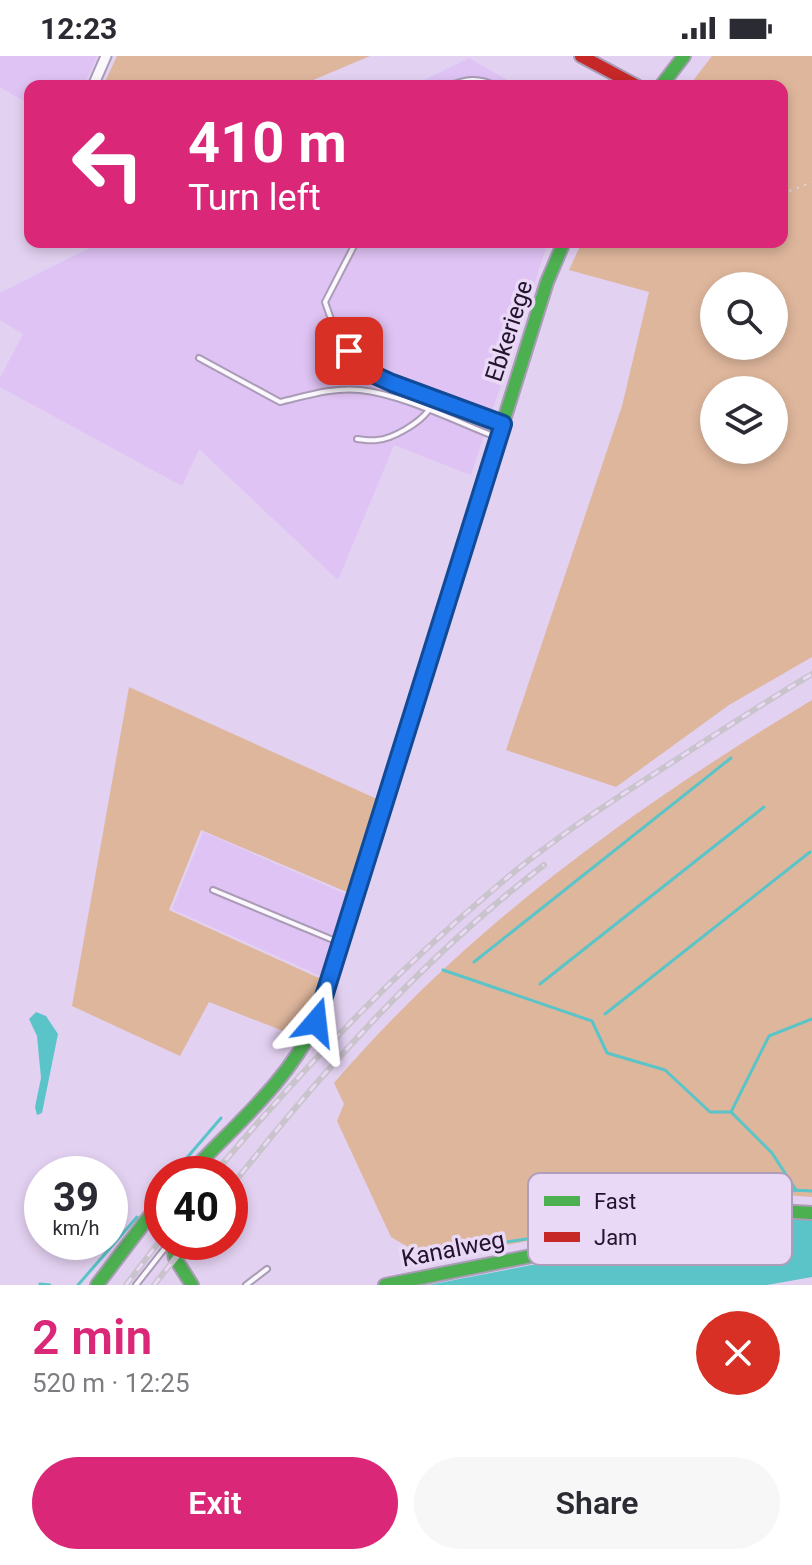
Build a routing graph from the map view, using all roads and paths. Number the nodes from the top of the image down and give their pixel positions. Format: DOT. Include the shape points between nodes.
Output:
graph roads {
  1 [pos="106,56"];
  2 [pos="581,56"];
  3 [pos="684,56"];
  4 [pos="96,80"];
  5 [pos="463,80"];
  6 [pos="485,80"];
  7 [pos="626,80"];
  8 [pos="666,80"];
  9 [pos="812,182"];
  10 [pos="788,192"];
  11 [pos="353,248"];
  12 [pos="561,248"];
  13 [pos="199,358"];
  14 [pos="428,411"];
  15 [pos="503,424"];
  16 [pos="499,438"];
  17 [pos="357,439"];
  18 [pos="213,890"];
  19 [pos="340,943"];
  20 [pos="207,1156"];
  21 [pos="792,1212"];
  22 [pos="812,1213"];
  23 [pos="144,1223"];
  24 [pos="528,1257"];
  25 [pos="156,1260"];
  26 [pos="176,1260"];
  27 [pos="267,1269"];
  28 [pos="97,1285"];
  29 [pos="136,1285"];
  30 [pos="192,1285"];
  31 [pos="246,1285"];
  32 [pos="385,1285"];
  1 -- 4 [label="street"];
  2 -- 7 [label="street"];
  3 -- 8 [label="street"];
  5 -- 6 [label="lane"];
  9 -- 10 [label="path"];
  11 -- 15 [label="lane" via="325,302 349,351 368,372"];
  12 -- 15 [label="street, Ebkeriege"];
  13 -- 14 [label="lane" via="280,402 331,390 360,390"];
  14 -- 16 [label="lane"];
  14 -- 17 [label="lane" via="380,441"];
  15 -- 16 [label="street, Ebkeriege"];
  16 -- 19 [label="street, Ebkeriege"];
  18 -- 19 [label="lane"];
  19 -- 20 [label="street, Ebkeriege" via="299,1058"];
  21 -- 22 [label="street, Kanalweg"];
  23 -- 28 [label="street"];
  24 -- 32 [label="street, Kanalweg"];
  25 -- 29 [label="lane"];
  26 -- 30 [label="street"];
  27 -- 31 [label="lane"];
}
